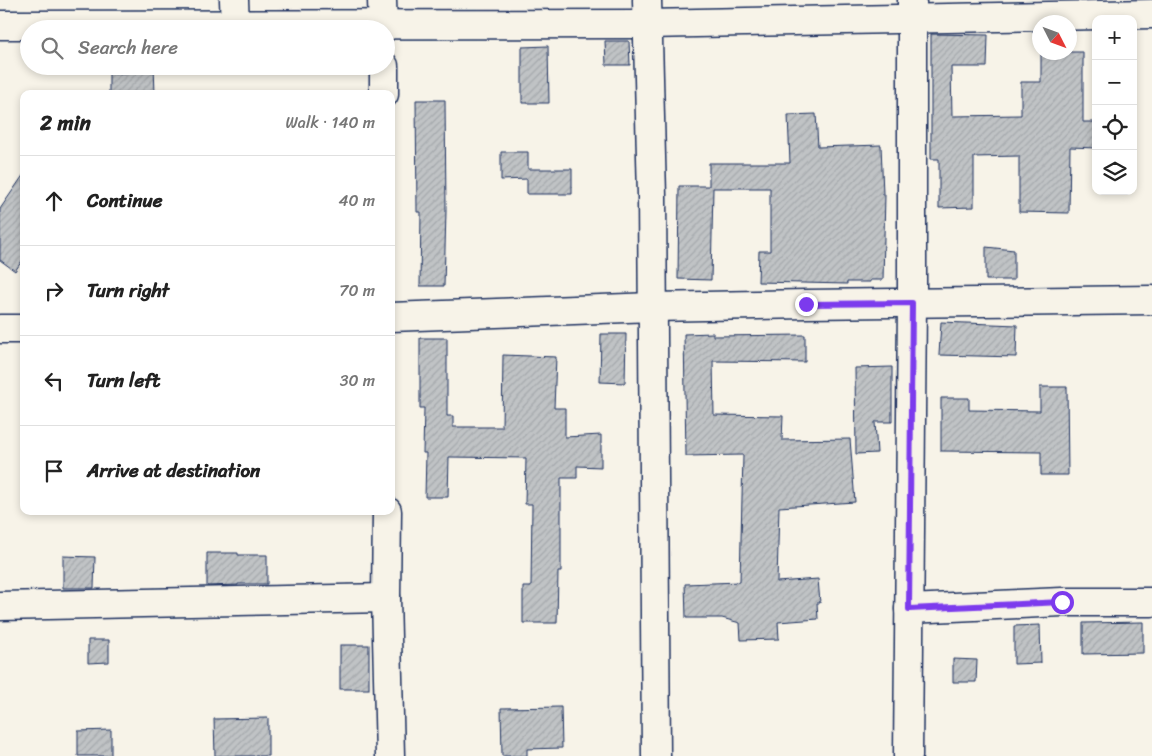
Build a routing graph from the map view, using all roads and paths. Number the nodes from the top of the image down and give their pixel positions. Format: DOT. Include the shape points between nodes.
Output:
graph roads {
  1 [pos="912,9"];
  2 [pos="648,12"];
  3 [pos="235,13"];
  4 [pos="1152,14"];
  5 [pos="382,18"];
  6 [pos="98,20"];
  7 [pos="20,24"];
  8 [pos="0,25"];
  9 [pos="384,75"];
  10 [pos="384,90"];
  11 [pos="1152,300"];
  12 [pos="912,303"];
  13 [pos="653,307"];
  14 [pos="395,317"];
  15 [pos="0,329"];
  16 [pos="20,329"];
  17 [pos="387,515"];
  18 [pos="386,598"];
  19 [pos="1152,602"];
  20 [pos="0,606"];
  21 [pos="909,609"];
  22 [pos="390,756"];
  23 [pos="656,756"];
  24 [pos="908,756"];
  1 -- 2 [label="street"];
  1 -- 4 [label="street"];
  1 -- 12 [label="street"];
  2 -- 5 [label="street"];
  2 -- 13 [label="street"];
  3 -- 5 [label="street"];
  3 -- 6 [label="street"];
  7 -- 8 [label="street"];
  9 -- 10 [label="street"];
  11 -- 12 [label="street"];
  12 -- 13 [label="street"];
  12 -- 21 [label="street"];
  13 -- 14 [label="street"];
  13 -- 23 [label="street"];
  15 -- 16 [label="street"];
  17 -- 18 [label="street"];
  18 -- 20 [label="street"];
  18 -- 22 [label="street"];
  19 -- 21 [label="street" via="1062,602"];
  21 -- 24 [label="street"];
}
